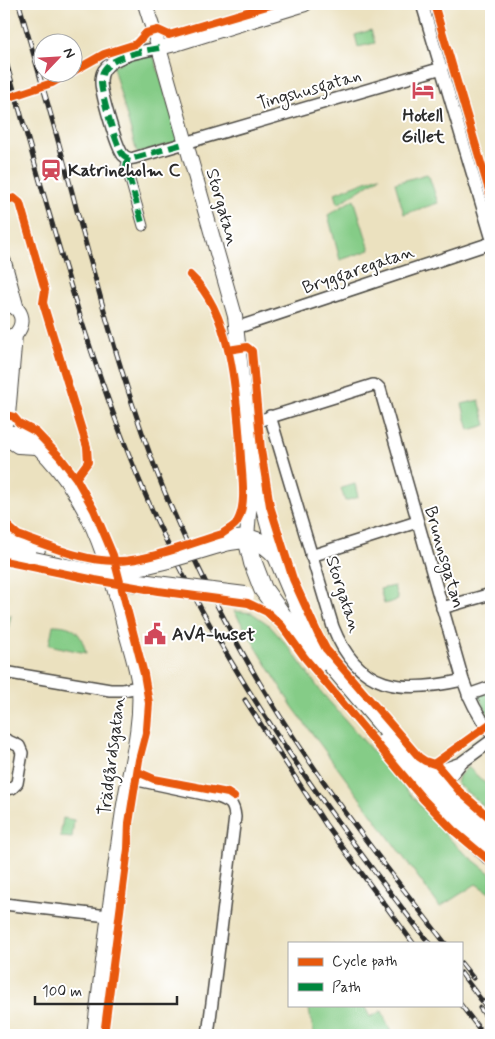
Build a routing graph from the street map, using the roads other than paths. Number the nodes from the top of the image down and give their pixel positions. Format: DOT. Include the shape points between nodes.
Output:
graph roads {
  1 [pos="145,4"];
  2 [pos="300,4"];
  3 [pos="422,4"];
  4 [pos="159,48"];
  5 [pos="442,68"];
  6 [pos="186,143"];
  7 [pos="128,158"];
  8 [pos="143,226"];
  9 [pos="491,236"];
  10 [pos="491,243"];
  11 [pos="4,262"];
  12 [pos="4,304"];
  13 [pos="18,309"];
  14 [pos="236,328"];
  15 [pos="9,337"];
  16 [pos="270,416"];
  17 [pos="248,424"];
  18 [pos="4,428"];
  19 [pos="4,436"];
  20 [pos="252,471"];
  21 [pos="417,522"];
  22 [pos="4,533"];
  23 [pos="247,538"];
  24 [pos="4,554"];
  25 [pos="35,555"];
  26 [pos="277,556"];
  27 [pos="311,556"];
  28 [pos="263,589"];
  29 [pos="491,594"];
  30 [pos="246,596"];
  31 [pos="276,608"];
  32 [pos="442,608"];
  33 [pos="4,672"];
  34 [pos="463,680"];
  35 [pos="139,687"];
  36 [pos="491,687"];
  37 [pos="468,695"];
  38 [pos="491,733"];
  39 [pos="4,739"];
  40 [pos="491,741"];
  41 [pos="128,778"];
  42 [pos="429,787"];
  43 [pos="4,789"];
  44 [pos="491,837"];
  45 [pos="491,857"];
  46 [pos="4,904"];
  47 [pos="108,916"];
  48 [pos="94,1035"];
  49 [pos="208,1035"];
  1 -- 4 [label="street, Storgatan"];
  2 -- 4 [label="street"];
  3 -- 5 [label="street"];
  4 -- 6 [label="street, Storgatan"];
  4 -- 7 [label="street" via="112,61 103,71 101,81 105,100 116,138 123,155"];
  5 -- 6 [label="street, Tingshusgatan"];
  5 -- 9 [label="street"];
  6 -- 7 [label="street, Tingshusgatan"];
  6 -- 14 [label="street, Storgatan"];
  7 -- 8 [label="street" via="126,166"];
  10 -- 14 [label="street, Bryggaregatan"];
  11 -- 13 [label="street"];
  12 -- 13 [label="street"];
  13 -- 15 [label="street" via="22,326"];
  14 -- 17 [label="street, Storgatan"];
  15 -- 18 [label="street" via="8,415"];
  16 -- 17 [label="street"];
  16 -- 21 [label="street, Brunnsgatan" via="377,386"];
  16 -- 27 [label="street, Storgatan"];
  17 -- 20 [label="street, Storgatan"];
  19 -- 35 [label="street, Trädgårdsgatan" via="18,446 36,447 63,474 86,511 116,591"];
  20 -- 23 [label="street, Storgatan"];
  20 -- 26 [label="street, Storgatan"];
  21 -- 27 [label="street"];
  21 -- 32 [label="street, Brunnsgatan"];
  22 -- 25 [label="main road"];
  23 -- 25 [label="main road, bridge" via="121,568"];
  23 -- 26 [label="main road" via="265,545"];
  23 -- 28 [label="main road"];
  24 -- 25 [label="main road"];
  25 -- 30 [label="main road, bridge" via="132,582"];
  26 -- 28 [label="main road" via="273,575"];
  26 -- 42 [label="main road" via="320,650 394,738"];
  27 -- 34 [label="street, Storgatan" via="338,642 359,669 384,683 412,687"];
  28 -- 30 [label="main road"];
  28 -- 31 [label="main road"];
  29 -- 32 [label="street"];
  30 -- 31 [label="main road"];
  31 -- 42 [label="main road" via="331,682"];
  32 -- 34 [label="street, Brunnsgatan"];
  33 -- 35 [label="street" via="110,690"];
  34 -- 37 [label="street, Brunnsgatan"];
  35 -- 41 [label="street, Trädgårdsgatan" via="137,729"];
  36 -- 37 [label="street"];
  37 -- 38 [label="street, Brunnsgatan"];
  39 -- 43 [label="street" via="19,746 22,753 17,783"];
  40 -- 42 [label="street" via="460,762 441,770"];
  41 -- 47 [label="street, Trädgårdsgatan"];
  41 -- 49 [label="street" via="218,797 234,807"];
  42 -- 44 [label="main road"];
  42 -- 45 [label="main road" via="472,840"];
  46 -- 47 [label="street"];
  47 -- 48 [label="street, Trädgårdsgatan"];
}
